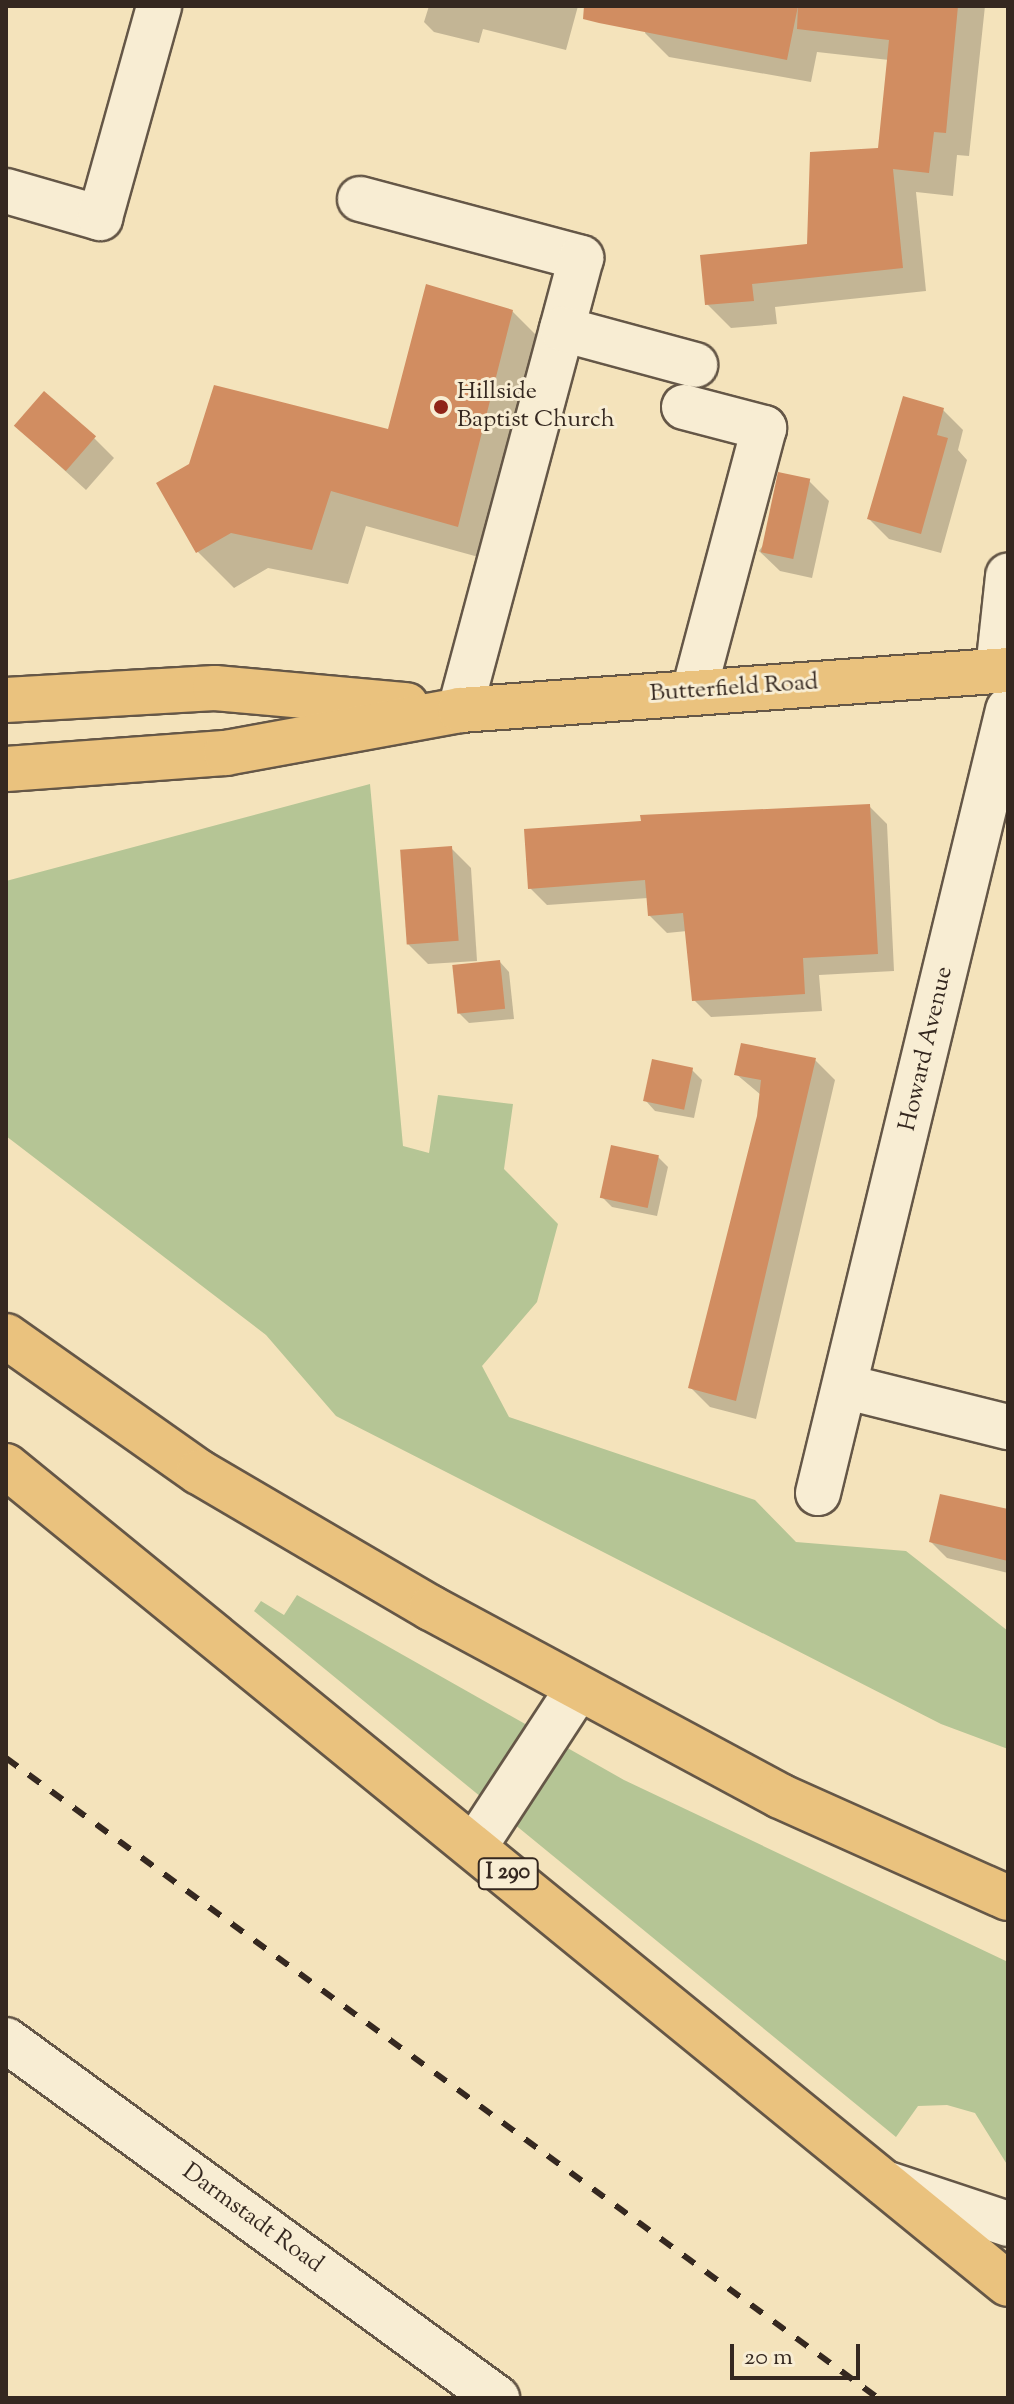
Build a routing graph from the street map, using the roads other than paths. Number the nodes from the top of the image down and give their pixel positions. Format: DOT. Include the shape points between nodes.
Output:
graph roads {
  1 [pos="159,6"];
  2 [pos="6,191"];
  3 [pos="360,199"];
  4 [pos="562,329"];
  5 [pos="695,365"];
  6 [pos="684,407"];
  7 [pos="1008,576"];
  8 [pos="1005,683"];
  9 [pos="694,692"];
  10 [pos="6,700"];
  11 [pos="460,710"];
  12 [pos="6,769"];
  13 [pos="6,1336"];
  14 [pos="847,1387"];
  15 [pos="1008,1427"];
  16 [pos="6,1466"];
  17 [pos="818,1493"];
  18 [pos="577,1690"];
  19 [pos="475,1846"];
  20 [pos="1008,1898"];
  21 [pos="6,2040"];
  22 [pos="882,2182"];
  23 [pos="1008,2224"];
  24 [pos="1008,2284"];
  25 [pos="497,2398"];
  1 -- 2 [label="street" via="100,218"];
  3 -- 4 [label="street" via="581,258"];
  4 -- 5 [label="street"];
  4 -- 11 [label="street"];
  6 -- 9 [label="street" via="764,428"];
  7 -- 8 [label="street, Howard Avenue"];
  8 -- 9 [label="main road, Butterfield Road"];
  8 -- 14 [label="street, Howard Avenue"];
  9 -- 11 [label="main road, Butterfield Road"];
  10 -- 11 [label="main road, Butterfield Road" via="215,688"];
  11 -- 12 [label="main road, Butterfield Road" via="226,753"];
  13 -- 18 [label="main road" via="199,1472"];
  14 -- 15 [label="street"];
  14 -- 17 [label="street, Howard Avenue"];
  16 -- 19 [label="main road, I 290"];
  18 -- 19 [label="street"];
  18 -- 20 [label="main road" via="780,1796"];
  19 -- 22 [label="main road, I 290"];
  21 -- 25 [label="street, Darmstadt Road"];
  22 -- 23 [label="street"];
  22 -- 24 [label="main road, I 290"];
}
